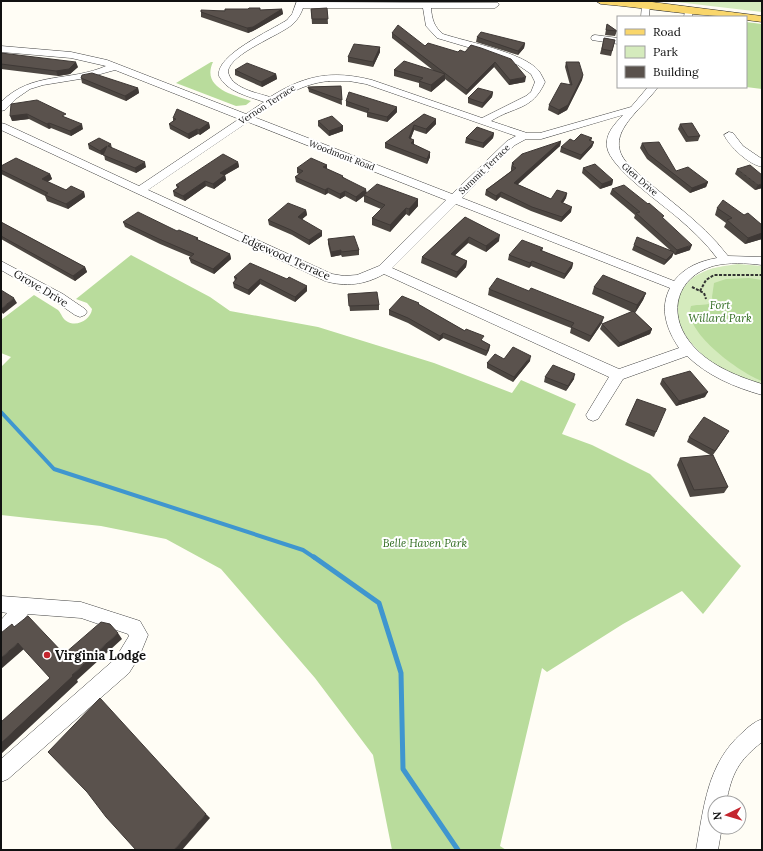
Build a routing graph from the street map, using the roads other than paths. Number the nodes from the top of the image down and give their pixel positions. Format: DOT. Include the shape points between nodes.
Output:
graph roads {
  1 [pos="601,1"];
  2 [pos="301,3"];
  3 [pos="487,4"];
  4 [pos="646,4"];
  5 [pos="427,5"];
  6 [pos="689,14"];
  7 [pos="492,15"];
  8 [pos="645,16"];
  9 [pos="726,16"];
  10 [pos="747,17"];
  11 [pos="762,19"];
  12 [pos="595,38"];
  13 [pos="617,41"];
  14 [pos="1,49"];
  15 [pos="115,66"];
  16 [pos="652,88"];
  17 [pos="271,101"];
  18 [pos="1,108"];
  19 [pos="633,109"];
  20 [pos="246,118"];
  21 [pos="484,121"];
  22 [pos="589,121"];
  23 [pos="1,126"];
  24 [pos="616,130"];
  25 [pos="729,135"];
  26 [pos="524,136"];
  27 [pos="762,164"];
  28 [pos="140,190"];
  29 [pos="454,199"];
  30 [pos="725,260"];
  31 [pos="762,261"];
  32 [pos="1,265"];
  33 [pos="383,269"];
  34 [pos="678,283"];
  35 [pos="80,312"];
  36 [pos="689,350"];
  37 [pos="618,375"];
  38 [pos="762,390"];
  39 [pos="593,414"];
  40 [pos="1,604"];
  41 [pos="24,605"];
  42 [pos="1,632"];
  43 [pos="762,730"];
  44 [pos="1,772"];
  45 [pos="716,795"];
  46 [pos="710,835"];
  47 [pos="707,850"];
  1 -- 4 [label="main road"];
  2 -- 5 [label="street"];
  2 -- 17 [label="street" via="296,16 290,22 233,58 223,69 224,78 234,86"];
  3 -- 5 [label="street"];
  3 -- 7 [label="street"];
  4 -- 6 [label="main road"];
  4 -- 8 [label="street"];
  5 -- 21 [label="street" via="428,23 434,32 446,39 516,59 533,70 539,79 538,89 529,98"];
  6 -- 9 [label="main road"];
  10 -- 11 [label="main road"];
  12 -- 13 [label="street"];
  14 -- 15 [label="street, Woodmont Road" via="71,55"];
  15 -- 18 [label="street" via="99,74 59,78 35,84 17,93"];
  15 -- 20 [label="street, Woodmont Road"];
  16 -- 19 [label="street"];
  17 -- 20 [label="street, Vernon Terrace"];
  17 -- 21 [label="street, Vernon Terrace" via="307,81 348,78 369,82"];
  19 -- 22 [label="street, Summit Terrace"];
  19 -- 24 [label="street"];
  20 -- 28 [label="street, Vernon Terrace"];
  20 -- 29 [label="street, Woodmont Road"];
  21 -- 26 [label="street, Vernon Terrace"];
  22 -- 24 [label="street"];
  22 -- 26 [label="street, Summit Terrace" via="540,136"];
  23 -- 28 [label="street, Edgewood Terrace"];
  24 -- 30 [label="street, Glen Drive" via="612,137 613,147 620,162 688,219 708,238"];
  25 -- 27 [label="street" via="732,142"];
  26 -- 29 [label="street, Summit Terrace" via="511,143"];
  28 -- 33 [label="street, Edgewood Terrace" via="329,278 340,281 360,280"];
  29 -- 33 [label="street, Summit Terrace"];
  29 -- 34 [label="street, Woodmont Road"];
  30 -- 31 [label="street"];
  30 -- 34 [label="street" via="703,266"];
  32 -- 35 [label="street, Grove Drive"];
  33 -- 37 [label="street"];
  34 -- 36 [label="street" via="671,301 671,316 678,334"];
  36 -- 37 [label="street"];
  36 -- 38 [label="street" via="727,377"];
  37 -- 39 [label="street"];
  40 -- 41 [label="street"];
  41 -- 42 [label="street"];
  41 -- 44 [label="street" via="81,610 134,627 139,635 122,666"];
  43 -- 45 [label="street" via="734,754 724,769"];
  46 -- 47 [label="street"];
}
